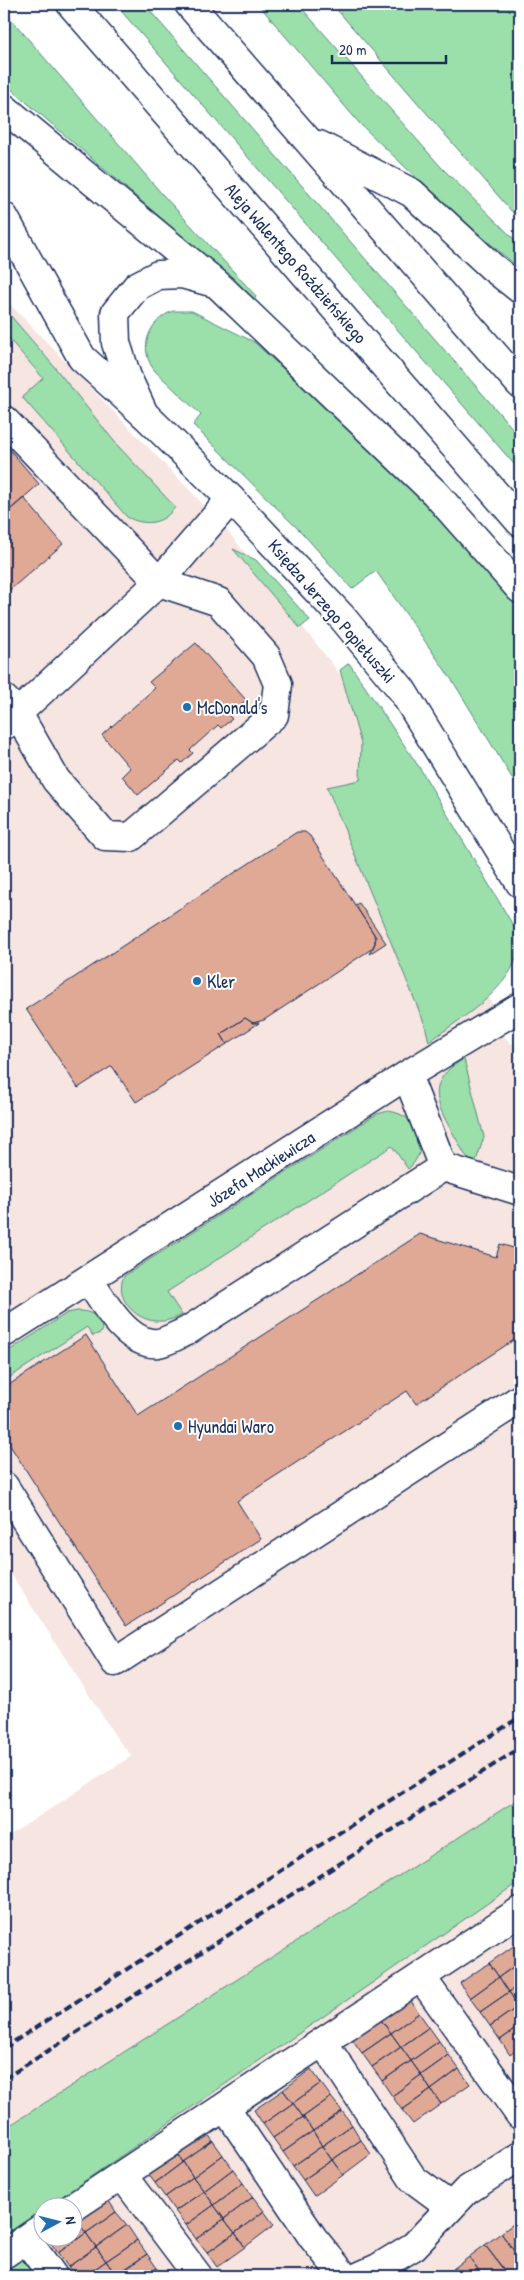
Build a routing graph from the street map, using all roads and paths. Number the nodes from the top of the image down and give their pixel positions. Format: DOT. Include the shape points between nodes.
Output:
graph roads {
  1 [pos="71,4"];
  2 [pos="189,4"];
  3 [pos="4,108"];
  4 [pos="306,139"];
  5 [pos="4,217"];
  6 [pos="217,284"];
  7 [pos="520,289"];
  8 [pos="520,384"];
  9 [pos="144,414"];
  10 [pos="4,420"];
  11 [pos="231,499"];
  12 [pos="520,522"];
  13 [pos="160,582"];
  14 [pos="520,589"];
  15 [pos="8,712"];
  16 [pos="520,883"];
  17 [pos="520,1007"];
  18 [pos="407,1075"];
  19 [pos="443,1167"];
  20 [pos="520,1191"];
  21 [pos="89,1280"];
  22 [pos="4,1333"];
  23 [pos="520,1399"];
  24 [pos="4,1486"];
  25 [pos="520,1912"];
  26 [pos="421,1977"];
  27 [pos="323,2042"];
  28 [pos="225,2107"];
  29 [pos="520,2115"];
  30 [pos="520,2156"];
  31 [pos="122,2175"];
  32 [pos="82,2201"];
  33 [pos="451,2207"];
  34 [pos="32,2234"];
  35 [pos="41,2248"];
  36 [pos="4,2254"];
  37 [pos="53,2276"];
  38 [pos="198,2276"];
  39 [pos="358,2276"];
  1 -- 12 [label="main road, Aleja Walentego Roździeńskiego"];
  2 -- 4 [label="main road"];
  3 -- 6 [label="main road"];
  4 -- 7 [label="main road" via="412,193"];
  4 -- 8 [label="main road"];
  5 -- 9 [label="main road" via="82,358"];
  6 -- 9 [label="main road" via="182,274 158,275 136,286 115,313 116,343"];
  6 -- 14 [label="main road" via="435,492"];
  9 -- 11 [label="main road, Księdza Jerzego Popiełuszki"];
  10 -- 13 [label="main road"];
  11 -- 13 [label="main road"];
  11 -- 16 [label="main road, Księdza Jerzego Popiełuszki" via="342,616 402,690"];
  13 -- 15 [label="main road"];
  13 -- 15 [label="main road" via="219,602 266,656 278,684 274,714 131,837 105,836 56,780"];
  17 -- 18 [label="main road, Józefa Mackiewicza"];
  18 -- 19 [label="main road"];
  18 -- 21 [label="main road, Józefa Mackiewicza"];
  19 -- 20 [label="main road"];
  19 -- 21 [label="main road" via="187,1331 158,1343 135,1338 110,1311"];
  21 -- 22 [label="main road, Józefa Mackiewicza"];
  23 -- 24 [label="main road" via="115,1662"];
  25 -- 26 [label="main road"];
  26 -- 27 [label="main road"];
  26 -- 29 [label="main road"];
  27 -- 28 [label="main road"];
  27 -- 33 [label="main road" via="413,2179"];
  28 -- 31 [label="main road"];
  28 -- 39 [label="main road" via="313,2238"];
  30 -- 33 [label="main road" via="466,2191"];
  31 -- 32 [label="main road"];
  31 -- 38 [label="main road"];
  33 -- 39 [label="main road" via="414,2246"];
  34 -- 36 [label="main road"];
  35 -- 37 [label="main road"];
}
